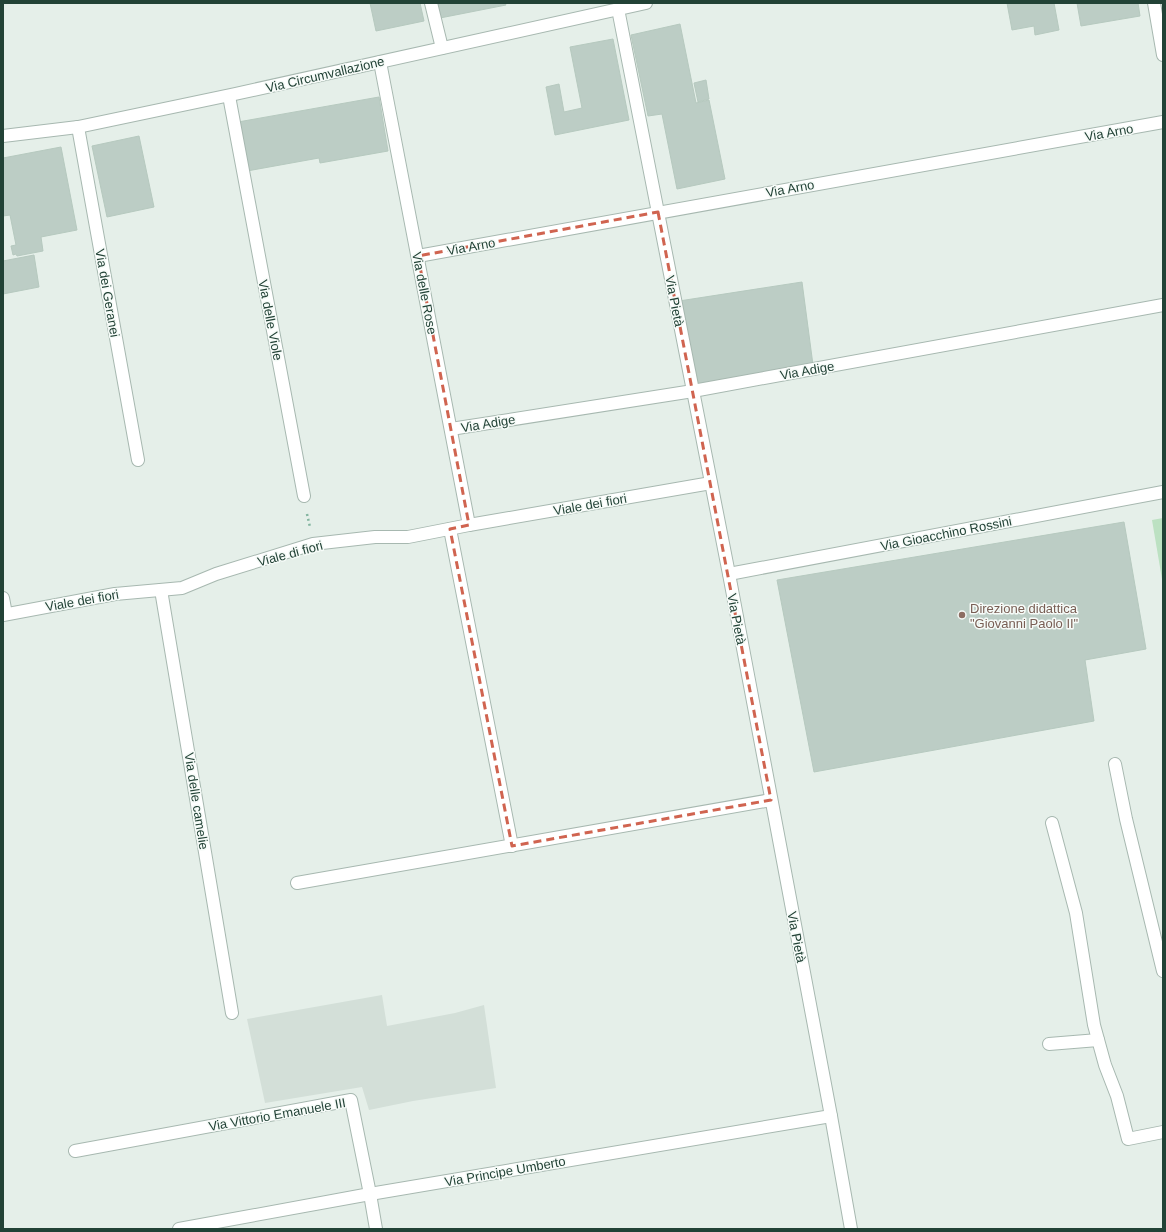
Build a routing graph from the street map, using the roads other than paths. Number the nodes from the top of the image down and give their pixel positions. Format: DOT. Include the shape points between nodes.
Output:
graph roads {
  1 [pos="432,3"];
  2 [pos="646,3"];
  3 [pos="1154,3"];
  4 [pos="617,6"];
  5 [pos="442,48"];
  6 [pos="1163,55"];
  7 [pos="380,62"];
  8 [pos="229,96"];
  9 [pos="1163,122"];
  10 [pos="78,126"];
  11 [pos="3,136"];
  12 [pos="658,212"];
  13 [pos="418,256"];
  14 [pos="1163,305"];
  15 [pos="693,391"];
  16 [pos="451,429"];
  17 [pos="138,460"];
  18 [pos="711,483"];
  19 [pos="1163,492"];
  20 [pos="304,496"];
  21 [pos="469,525"];
  22 [pos="450,529"];
  23 [pos="729,574"];
  24 [pos="161,590"];
  25 [pos="3,598"];
  26 [pos="5,614"];
  27 [pos="1115,764"];
  28 [pos="771,800"];
  29 [pos="1052,824"];
  30 [pos="512,846"];
  31 [pos="297,883"];
  32 [pos="1163,971"];
  33 [pos="232,1013"];
  34 [pos="1098,1040"];
  35 [pos="1049,1044"];
  36 [pos="831,1116"];
  37 [pos="1163,1132"];
  38 [pos="74,1151"];
  39 [pos="370,1194"];
  40 [pos="179,1229"];
  41 [pos="376,1229"];
  42 [pos="850,1229"];
  1 -- 5 [label="street"];
  2 -- 4 [label="street, Via Circumvallazione"];
  3 -- 6 [label="street"];
  4 -- 5 [label="street, Via Circumvallazione"];
  4 -- 12 [label="street, Via Pietà"];
  5 -- 7 [label="street, Via Circumvallazione"];
  7 -- 8 [label="street, Via Circumvallazione"];
  7 -- 13 [label="street, Via delle Rose"];
  8 -- 10 [label="street, Via Circumvallazione"];
  8 -- 20 [label="street, Via delle Viole"];
  9 -- 12 [label="street, Via Arno"];
  10 -- 11 [label="street, Via Circumvallazione"];
  10 -- 17 [label="street, Via dei Geranei"];
  12 -- 13 [label="street, Via Arno"];
  12 -- 15 [label="street, Via Pietà"];
  13 -- 16 [label="street, Via delle Rose"];
  14 -- 15 [label="street, Via Adige"];
  15 -- 16 [label="street, Via Adige"];
  15 -- 18 [label="street, Via Pietà"];
  16 -- 21 [label="street, Via delle Rose"];
  18 -- 21 [label="street, Viale dei fiori"];
  18 -- 23 [label="street, Via Pietà"];
  19 -- 23 [label="street, Via Gioacchino Rossini"];
  21 -- 22 [label="street, Viale di fiori"];
  22 -- 24 [label="street, Viale di fiori" via="408,537 375,537 313,544 216,574 182,588"];
  22 -- 30 [label="street"];
  23 -- 28 [label="street, Via Pietà"];
  24 -- 26 [label="street, Viale dei fiori" via="115,594"];
  24 -- 33 [label="street, Via delle camelie"];
  25 -- 26 [label="street"];
  27 -- 32 [label="street"];
  28 -- 30 [label="street"];
  28 -- 36 [label="street, Via Pietà"];
  29 -- 34 [label="street" via="1076,913"];
  30 -- 31 [label="street"];
  34 -- 35 [label="street"];
  34 -- 37 [label="street" via="1128,1139"];
  36 -- 39 [label="street, Via Principe Umberto"];
  36 -- 42 [label="street, Via Pietà"];
  38 -- 39 [label="street, Via Vittorio Emanuele III" via="351,1100"];
  39 -- 40 [label="street, Via Principe Umberto"];
  39 -- 41 [label="street, Via Vittorio Emanuele III"];
}
